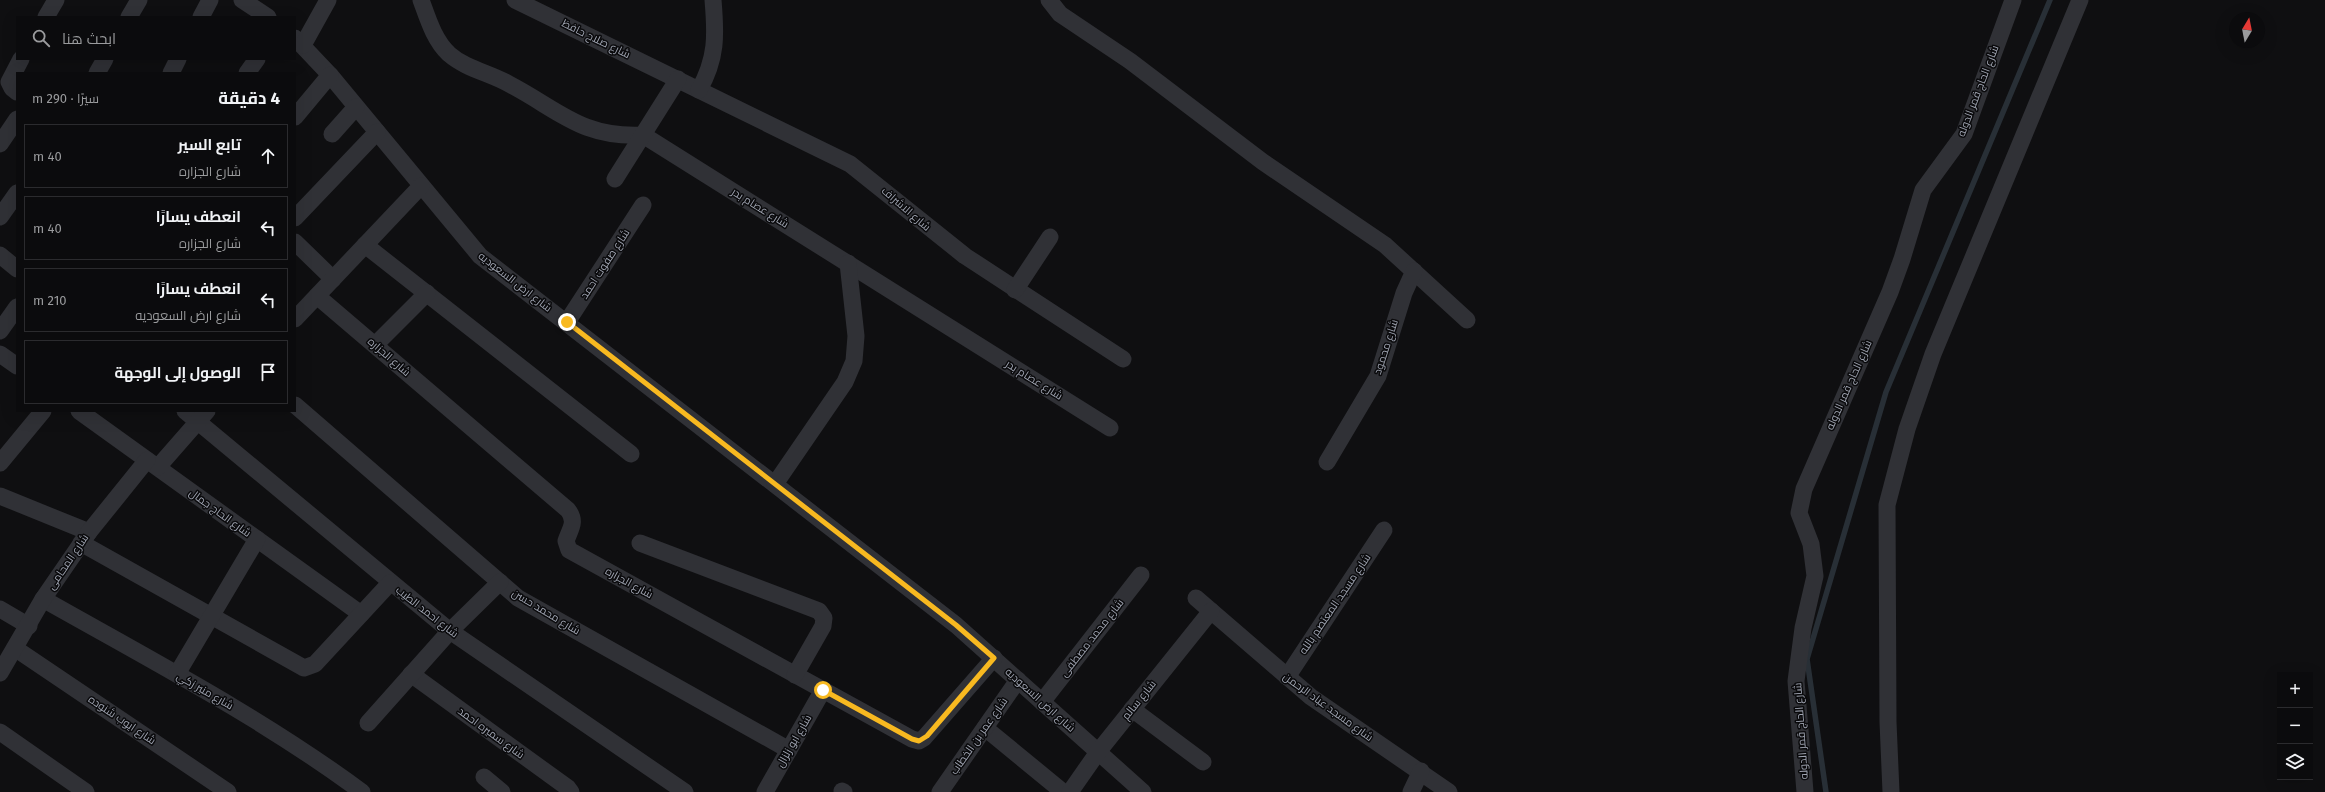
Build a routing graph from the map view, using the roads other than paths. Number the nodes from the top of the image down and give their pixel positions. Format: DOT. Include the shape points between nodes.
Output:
graph roads {
  1 [pos="56,0"];
  2 [pos="139,0"];
  3 [pos="210,0"];
  4 [pos="243,0"];
  5 [pos="328,0"];
  6 [pos="421,0"];
  7 [pos="515,0"];
  8 [pos="714,0"];
  9 [pos="1048,0"];
  10 [pos="2013,0"];
  11 [pos="2080,0"];
  12 [pos="47,16"];
  13 [pos="130,16"];
  14 [pos="202,16"];
  15 [pos="267,16"];
  16 [pos="299,42"];
  17 [pos="20,60"];
  18 [pos="104,60"];
  19 [pos="178,60"];
  20 [pos="255,60"];
  21 [pos="98,72"];
  22 [pos="172,72"];
  23 [pos="248,72"];
  24 [pos="330,75"];
  25 [pos="678,79"];
  26 [pos="699,90"];
  27 [pos="16,91"];
  28 [pos="356,107"];
  29 [pos="296,115"];
  30 [pos="16,120"];
  31 [pos="377,132"];
  32 [pos="332,134"];
  33 [pos="643,135"];
  34 [pos="0,144"];
  35 [pos="615,179"];
  36 [pos="421,186"];
  37 [pos="16,194"];
  38 [pos="644,205"];
  39 [pos="0,216"];
  40 [pos="296,217"];
  41 [pos="1050,237"];
  42 [pos="296,243"];
  43 [pos="365,245"];
  44 [pos="0,255"];
  45 [pos="848,263"];
  46 [pos="16,268"];
  47 [pos="1414,271"];
  48 [pos="333,279"];
  49 [pos="1015,290"];
  50 [pos="427,293"];
  51 [pos="317,296"];
  52 [pos="16,307"];
  53 [pos="296,317"];
  54 [pos="1467,320"];
  55 [pos="567,322"];
  56 [pos="0,331"];
  57 [pos="375,345"];
  58 [pos="0,354"];
  59 [pos="1123,359"];
  60 [pos="16,365"];
  61 [pos="296,406"];
  62 [pos="42,412"];
  63 [pos="81,412"];
  64 [pos="196,414"];
  65 [pos="1110,428"];
  66 [pos="631,454"];
  67 [pos="1327,462"];
  68 [pos="0,463"];
  69 [pos="152,464"];
  70 [pos="775,484"];
  71 [pos="0,496"];
  72 [pos="1384,530"];
  73 [pos="85,537"];
  74 [pos="257,539"];
  75 [pos="640,543"];
  76 [pos="1141,575"];
  77 [pos="500,582"];
  78 [pos="390,583"];
  79 [pos="1196,598"];
  80 [pos="43,599"];
  81 [pos="0,608"];
  82 [pos="1211,611"];
  83 [pos="361,614"];
  84 [pos="211,617"];
  85 [pos="29,626"];
  86 [pos="450,631"];
  87 [pos="16,649"];
  88 [pos="994,658"];
  89 [pos="0,673"];
  90 [pos="177,674"];
  91 [pos="411,674"];
  92 [pos="795,674"];
  93 [pos="1287,677"];
  94 [pos="1018,680"];
  95 [pos="823,690"];
  96 [pos="1042,702"];
  97 [pos="1132,709"];
  98 [pos="368,723"];
  99 [pos="985,728"];
  100 [pos="0,732"];
  101 [pos="789,750"];
  102 [pos="1098,752"];
  103 [pos="1203,762"];
  104 [pos="1421,771"];
  105 [pos="484,777"];
  106 [pos="676,789"];
  107 [pos="86,792"];
  108 [pos="228,792"];
  109 [pos="362,792"];
  110 [pos="502,792"];
  111 [pos="571,792"];
  112 [pos="764,792"];
  113 [pos="940,792"];
  114 [pos="1063,792"];
  115 [pos="1070,792"];
  116 [pos="1142,792"];
  117 [pos="1411,792"];
  118 [pos="1449,792"];
  119 [pos="1805,792"];
  120 [pos="1891,792"];
  1 -- 12 [label="street"];
  2 -- 13 [label="street"];
  3 -- 14 [label="street"];
  4 -- 15 [label="street"];
  5 -- 16 [label="street"];
  6 -- 33 [label="street" via="438,40 462,63 508,83 580,126 611,134"];
  7 -- 25 [label="street, شارع صلاح حافظ"];
  8 -- 26 [label="street" via="716,40 713,58"];
  9 -- 47 [label="street" via="1060,14 1130,61 1263,162 1385,245"];
  10 -- 119 [label="street, شارع الحاج قمر الدوله" via="1964,134 1924,190 1890,292 1804,489 1800,513 1811,544 1815,576 1803,628 1796,681"];
  11 -- 120 [label="street" via="1933,354 1907,429 1887,506 1888,722"];
  16 -- 24 [label="street, شارع ارض السعوديه"];
  17 -- 27 [label="street" via="9,82"];
  18 -- 21 [label="street"];
  19 -- 22 [label="street"];
  20 -- 23 [label="street"];
  24 -- 28 [label="street, شارع ارض السعوديه"];
  24 -- 29 [label="street"];
  25 -- 26 [label="street, شارع الاشراف"];
  25 -- 33 [label="street"];
  26 -- 49 [label="street, شارع الاشراف" via="850,164 880,186 940,238"];
  28 -- 31 [label="street, شارع ارض السعوديه"];
  28 -- 32 [label="street"];
  30 -- 34 [label="street"];
  31 -- 36 [label="street, شارع ارض السعوديه"];
  31 -- 40 [label="street"];
  33 -- 35 [label="street"];
  33 -- 45 [label="street, شارع عصام بدر"];
  36 -- 43 [label="street"];
  36 -- 55 [label="street, شارع ارض السعوديه" via="480,256"];
  37 -- 39 [label="street"];
  38 -- 55 [label="street, شارع صفوت احمد"];
  41 -- 49 [label="street"];
  42 -- 48 [label="street"];
  43 -- 48 [label="street"];
  43 -- 50 [label="street"];
  44 -- 46 [label="street"];
  45 -- 65 [label="street, شارع عصام بدر"];
  45 -- 70 [label="street" via="856,336 854,361 845,382"];
  47 -- 54 [label="street"];
  47 -- 67 [label="street, شارع محمود" via="1404,293 1378,376"];
  48 -- 51 [label="street"];
  49 -- 59 [label="street, شارع الاشراف"];
  50 -- 57 [label="street"];
  50 -- 66 [label="street"];
  51 -- 53 [label="street"];
  51 -- 57 [label="street, شارع الجزاره"];
  52 -- 56 [label="street"];
  55 -- 70 [label="street, شارع ارض السعوديه"];
  57 -- 92 [label="street, شارع الجزاره" via="568,510 573,525 566,541 569,550"];
  58 -- 60 [label="street"];
  61 -- 77 [label="street, شارع محمد حسن"];
  62 -- 68 [label="street"];
  63 -- 69 [label="street, شارع الحاج جمال"];
  64 -- 69 [label="street, شارع المحامى"];
  64 -- 78 [label="street, شارع احمد الطيب"];
  69 -- 73 [label="street, شارع المحامى"];
  69 -- 74 [label="street, شارع الحاج جمال"];
  70 -- 88 [label="street, شارع ارض السعوديه" via="956,625"];
  71 -- 73 [label="street"];
  72 -- 93 [label="street, شارع مسجد المعتصم بالله"];
  73 -- 80 [label="street, شارع المحامى"];
  73 -- 84 [label="street"];
  74 -- 83 [label="street, شارع الحاج جمال"];
  74 -- 84 [label="street"];
  75 -- 92 [label="street" via="819,611 824,618 824,626"];
  76 -- 96 [label="street, شارع محمد مصطفى"];
  77 -- 86 [label="street"];
  77 -- 101 [label="street, شارع محمد حسن" via="518,598"];
  78 -- 83 [label="street"];
  78 -- 86 [label="street, شارع احمد الطيب"];
  79 -- 82 [label="street, شارع مسجد عباد الرحمن"];
  80 -- 85 [label="street, شارع المحامى"];
  80 -- 90 [label="street, شارع منير زكي"];
  81 -- 85 [label="street"];
  82 -- 93 [label="street, شارع مسجد عباد الرحمن"];
  82 -- 97 [label="street, شارع سالم"];
  83 -- 84 [label="street" via="315,664 304,668"];
  84 -- 90 [label="street"];
  85 -- 87 [label="street, شارع المحامى"];
  86 -- 91 [label="street"];
  86 -- 106 [label="street, شارع احمد الطيب"];
  87 -- 89 [label="street, شارع المحامى"];
  87 -- 108 [label="street, شارع ايوب شنوده"];
  88 -- 94 [label="street, شارع ارض السعوديه"];
  88 -- 95 [label="street, شارع الجزاره" via="927,736 919,741"];
  90 -- 109 [label="street, شارع منير زكي" via="311,754"];
  91 -- 98 [label="street"];
  91 -- 111 [label="street, شارع سميره احمد"];
  92 -- 95 [label="street, شارع الجزاره"];
  93 -- 104 [label="street, شارع مسجد عباد الرحمن" via="1337,716"];
  94 -- 96 [label="street, شارع ارض السعوديه"];
  94 -- 99 [label="street, شارع عمر بن الخطاب"];
  95 -- 101 [label="street, شارع ابو زلزال"];
  96 -- 102 [label="street, شارع ارض السعوديه"];
  97 -- 102 [label="street, شارع سالم"];
  97 -- 103 [label="street"];
  99 -- 113 [label="street, شارع عمر بن الخطاب"];
  99 -- 114 [label="street"];
  100 -- 107 [label="street"];
  101 -- 112 [label="street, شارع ابو زلزال"];
  102 -- 115 [label="street, شارع سالم"];
  102 -- 116 [label="street, شارع ارض السعوديه"];
  104 -- 117 [label="street"];
  104 -- 118 [label="street, شارع مسجد عباد الرحمن"];
  105 -- 110 [label="street"];
}
